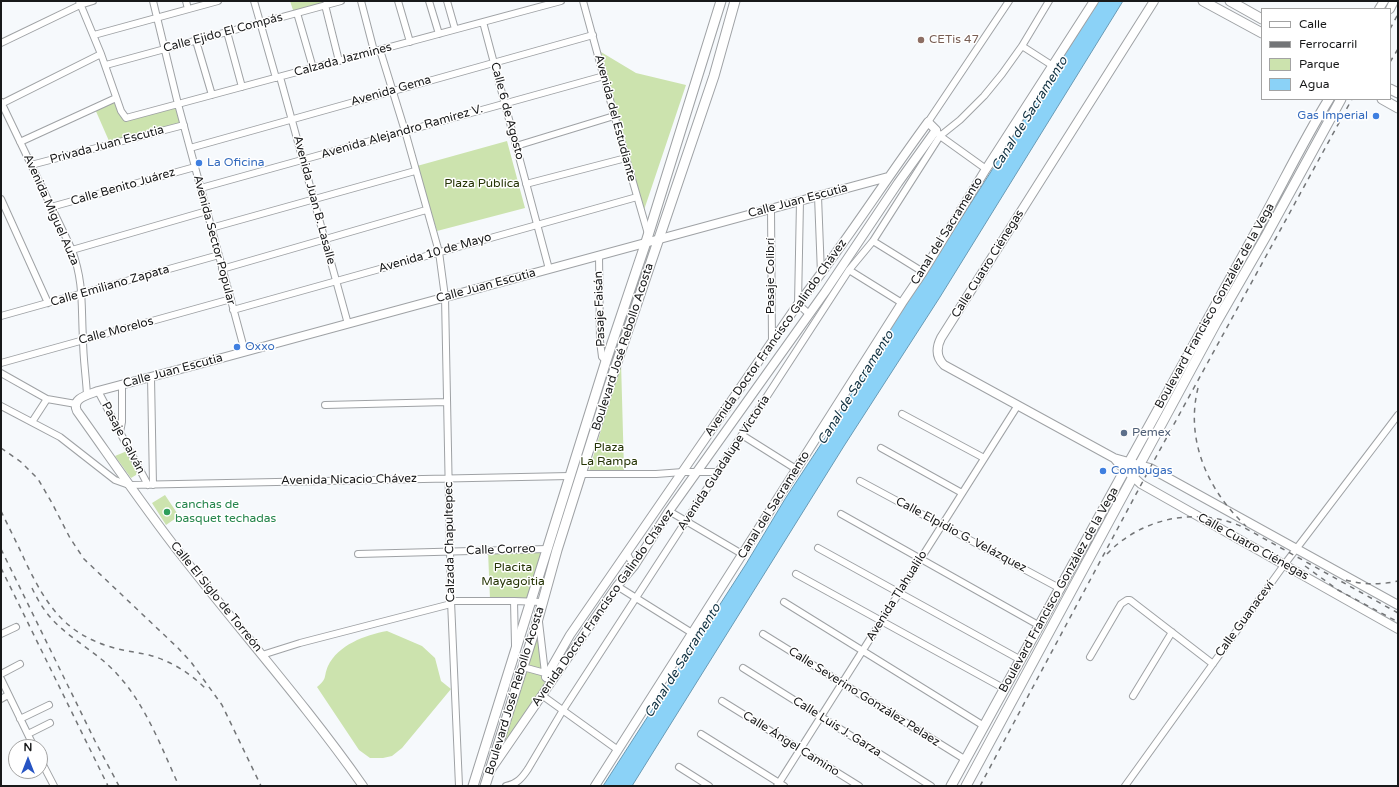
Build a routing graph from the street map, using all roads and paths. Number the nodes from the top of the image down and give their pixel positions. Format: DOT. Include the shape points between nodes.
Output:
graph roads {
  1 [pos="93,1"];
  2 [pos="153,1"];
  3 [pos="186,1"];
  4 [pos="218,1"];
  5 [pos="254,1"];
  6 [pos="341,1"];
  7 [pos="361,1"];
  8 [pos="398,1"];
  9 [pos="429,1"];
  10 [pos="447,1"];
  11 [pos="561,1"];
  12 [pos="583,1"];
  13 [pos="721,1"];
  14 [pos="735,1"];
  15 [pos="1009,1"];
  16 [pos="1049,1"];
  17 [pos="1094,1"];
  18 [pos="1154,1"];
  19 [pos="1203,1"];
  20 [pos="1230,1"];
  21 [pos="80,3"];
  22 [pos="325,6"];
  23 [pos="188,9"];
  24 [pos="297,13"];
  25 [pos="157,18"];
  26 [pos="1261,18"];
  27 [pos="483,22"];
  28 [pos="260,23"];
  29 [pos="455,29"];
  30 [pos="227,32"];
  31 [pos="1261,32"];
  32 [pos="439,34"];
  33 [pos="94,35"];
  34 [pos="593,35"];
  35 [pos="196,41"];
  36 [pos="1,42"];
  37 [pos="410,42"];
  38 [pos="707,44"];
  39 [pos="1022,46"];
  40 [pos="166,49"];
  41 [pos="377,50"];
  42 [pos="101,54"];
  43 [pos="339,61"];
  44 [pos="494,62"];
  45 [pos="106,66"];
  46 [pos="1054,66"];
  47 [pos="313,68"];
  48 [pos="604,76"];
  49 [pos="278,77"];
  50 [pos="712,83"];
  51 [pos="242,87"];
  52 [pos="392,91"];
  53 [pos="212,95"];
  54 [pos="116,98"];
  55 [pos="1328,100"];
  56 [pos="1340,100"];
  57 [pos="1384,100"];
  58 [pos="1,103"];
  59 [pos="178,104"];
  60 [pos="505,104"];
  61 [pos="1398,108"];
  62 [pos="614,116"];
  63 [pos="292,119"];
  64 [pos="928,122"];
  65 [pos="184,125"];
  66 [pos="405,131"];
  67 [pos="938,133"];
  68 [pos="20,142"];
  69 [pos="516,146"];
  70 [pos="190,148"];
  71 [pos="626,158"];
  72 [pos="303,159"];
  73 [pos="31,165"];
  74 [pos="195,167"];
  75 [pos="1291,168"];
  76 [pos="986,169"];
  77 [pos="415,171"];
  78 [pos="1300,173"];
  79 [pos="888,177"];
  80 [pos="898,183"];
  81 [pos="526,184"];
  82 [pos="201,188"];
  83 [pos="818,196"];
  84 [pos="637,197"];
  85 [pos="1,199"];
  86 [pos="313,200"];
  87 [pos="800,201"];
  88 [pos="51,207"];
  89 [pos="771,208"];
  90 [pos="426,210"];
  91 [pos="207,211"];
  92 [pos="537,225"];
  93 [pos="211,228"];
  94 [pos="1257,230"];
  95 [pos="1266,236"];
  96 [pos="647,238"];
  97 [pos="659,239"];
  98 [pos="325,240"];
  99 [pos="873,241"];
  100 [pos="72,250"];
  101 [pos="438,252"];
  102 [pos="219,255"];
  103 [pos="599,255"];
  104 [pos="222,269"];
  105 [pos="549,269"];
  106 [pos="850,270"];
  107 [pos="923,272"];
  108 [pos="821,275"];
  109 [pos="337,281"];
  110 [pos="82,293"];
  111 [pos="445,297"];
  112 [pos="231,299"];
  113 [pos="48,303"];
  114 [pos="902,303"];
  115 [pos="798,304"];
  116 [pos="233,310"];
  117 [pos="809,314"];
  118 [pos="1,316"];
  119 [pos="348,324"];
  120 [pos="83,340"];
  121 [pos="772,343"];
  122 [pos="245,352"];
  123 [pos="606,361"];
  124 [pos="1,363"];
  125 [pos="1,373"];
  126 [pos="151,377"];
  127 [pos="122,384"];
  128 [pos="98,391"];
  129 [pos="87,395"];
  130 [pos="47,399"];
  131 [pos="447,402"];
  132 [pos="76,404"];
  133 [pos="325,405"];
  134 [pos="1018,405"];
  135 [pos="1,406"];
  136 [pos="902,414"];
  137 [pos="1398,415"];
  138 [pos="32,422"];
  139 [pos="120,432"];
  140 [pos="742,435"];
  141 [pos="881,448"];
  142 [pos="984,458"];
  143 [pos="1140,465"];
  144 [pos="1128,466"];
  145 [pos="796,469"];
  146 [pos="119,470"];
  147 [pos="683,472"];
  148 [pos="717,472"];
  149 [pos="697,473"];
  150 [pos="581,474"];
  151 [pos="108,475"];
  152 [pos="570,476"];
  153 [pos="1133,477"];
  154 [pos="449,478"];
  155 [pos="860,482"];
  156 [pos="129,485"];
  157 [pos="150,485"];
  158 [pos="962,493"];
  159 [pos="669,511"];
  160 [pos="841,514"];
  161 [pos="566,521"];
  162 [pos="686,521"];
  163 [pos="942,525"];
  164 [pos="818,548"];
  165 [pos="547,549"];
  166 [pos="1297,549"];
  167 [pos="450,552"];
  168 [pos="358,554"];
  169 [pos="626,554"];
  170 [pos="742,554"];
  171 [pos="920,559"];
  172 [pos="1284,565"];
  173 [pos="634,566"];
  174 [pos="796,574"];
  175 [pos="617,586"];
  176 [pos="1061,589"];
  177 [pos="899,593"];
  178 [pos="636,598"];
  179 [pos="451,601"];
  180 [pos="514,601"];
  181 [pos="530,602"];
  182 [pos="542,602"];
  183 [pos="784,602"];
  184 [pos="1398,605"];
  185 [pos="539,616"];
  186 [pos="882,620"];
  187 [pos="1040,626"];
  188 [pos="16,627"];
  189 [pos="1398,628"];
  190 [pos="1172,632"];
  191 [pos="692,633"];
  192 [pos="1,634"];
  193 [pos="763,634"];
  194 [pos="863,650"];
  195 [pos="515,653"];
  196 [pos="262,655"];
  197 [pos="1090,657"];
  198 [pos="1021,660"];
  199 [pos="20,664"];
  200 [pos="1212,664"];
  201 [pos="523,667"];
  202 [pos="743,668"];
  203 [pos="1,674"];
  204 [pos="545,675"];
  205 [pos="1,680"];
  206 [pos="842,683"];
  207 [pos="549,686"];
  208 [pos="1005,689"];
  209 [pos="8,695"];
  210 [pos="543,696"];
  211 [pos="1133,696"];
  212 [pos="1,699"];
  213 [pos="722,701"];
  214 [pos="49,705"];
  215 [pos="563,710"];
  216 [pos="821,717"];
  217 [pos="20,719"];
  218 [pos="50,723"];
  219 [pos="984,726"];
  220 [pos="28,734"];
  221 [pos="701,734"];
  222 [pos="30,739"];
  223 [pos="618,750"];
  224 [pos="800,750"];
  225 [pos="966,760"];
  226 [pos="679,767"];
  227 [pos="490,772"];
  228 [pos="48,774"];
  229 [pos="780,785"];
  230 [pos="54,786"];
  231 [pos="363,786"];
  232 [pos="459,786"];
  233 [pos="473,786"];
  234 [pos="485,786"];
  235 [pos="506,786"];
  236 [pos="595,786"];
  237 [pos="709,786"];
  238 [pos="859,786"];
  239 [pos="931,786"];
  240 [pos="951,786"];
  241 [pos="966,786"];
  242 [pos="1125,786"];
  1 -- 21 [label="street"];
  2 -- 25 [label="street, Avenida Sector Popular"];
  3 -- 23 [label="street"];
  4 -- 23 [label="street"];
  5 -- 28 [label="street, Avenida Juan B. Lasalle"];
  6 -- 22 [label="street, Calle Ejido El Compás"];
  7 -- 41 [label="street, Calzada Chapultepec"];
  8 -- 37 [label="street"];
  9 -- 32 [label="street"];
  10 -- 29 [label="street"];
  11 -- 27 [label="street, Calzada Jazmines"];
  12 -- 34 [label="street, Avenida del Estudiante"];
  13 -- 38 [label="main road, Boulevard José Rebollo Acosta"];
  14 -- 50 [label="main road, Boulevard José Rebollo Acosta"];
  15 -- 64 [label="street, Avenida Doctor Francisco Galindo Chávez"];
  16 -- 39 [label="street, Avenida Guadalupe Victoria"];
  17 -- 46 [label="street, Canal del Sacramento"];
  18 -- 134 [label="street, Calle Cuatro Ciénegas" via="939,342 937,353 944,365"];
  19 -- 31 [label="main road"];
  20 -- 26 [label="main road"];
  21 -- 33 [label="street"];
  21 -- 36 [label="street"];
  22 -- 24 [label="street, Calle Ejido El Compás"];
  22 -- 43 [label="street"];
  23 -- 25 [label="street"];
  24 -- 28 [label="street, Calle Ejido El Compás"];
  24 -- 47 [label="street"];
  25 -- 33 [label="street"];
  25 -- 40 [label="street, Avenida Sector Popular"];
  27 -- 29 [label="street, Calzada Jazmines"];
  27 -- 44 [label="street, Calle 6 de Agosto"];
  28 -- 30 [label="street, Calle Ejido El Compás"];
  28 -- 49 [label="street, Avenida Juan B. Lasalle"];
  29 -- 32 [label="street, Calzada Jazmines"];
  30 -- 35 [label="street, Calle Ejido El Compás"];
  30 -- 51 [label="street"];
  32 -- 37 [label="street, Calzada Jazmines"];
  33 -- 42 [label="street"];
  34 -- 44 [label="street, Avenida Gema"];
  34 -- 48 [label="street, Avenida del Estudiante"];
  35 -- 40 [label="street, Calle Ejido El Compás"];
  35 -- 53 [label="street"];
  37 -- 41 [label="street, Calzada Jazmines"];
  38 -- 50 [label="main road" via="704,73 707,80"];
  38 -- 96 [label="main road, Boulevard José Rebollo Acosta"];
  39 -- 46 [label="street"];
  39 -- 67 [label="street, Avenida Guadalupe Victoria" via="984,96 960,120"];
  40 -- 45 [label="street, Calle Ejido El Compás"];
  40 -- 59 [label="street, Avenida Sector Popular"];
  41 -- 43 [label="street, Calzada Jazmines"];
  41 -- 52 [label="street, Calzada Chapultepec"];
  42 -- 45 [label="street"];
  42 -- 58 [label="street"];
  43 -- 47 [label="street, Calzada Jazmines"];
  44 -- 52 [label="street, Avenida Gema"];
  44 -- 60 [label="street, Calle 6 de Agosto"];
  45 -- 54 [label="street"];
  46 -- 76 [label="street, Canal del Sacramento"];
  47 -- 49 [label="street, Calzada Jazmines"];
  48 -- 60 [label="street, Avenida Alejandro Ramírez V."];
  48 -- 62 [label="street, Avenida del Estudiante"];
  49 -- 51 [label="street, Calzada Jazmines"];
  49 -- 63 [label="street, Avenida Juan B. Lasalle"];
  50 -- 97 [label="main road, Boulevard José Rebollo Acosta"];
  51 -- 53 [label="street, Calzada Jazmines"];
  52 -- 63 [label="street, Avenida Gema"];
  52 -- 66 [label="street, Calzada Chapultepec"];
  53 -- 59 [label="street, Calzada Jazmines"];
  54 -- 59 [label="street, Calzada Jazmines" via="126,118"];
  54 -- 68 [label="street"];
  55 -- 75 [label="main road, Boulevard Francisco González de la Vega"];
  56 -- 78 [label="main road, Boulevard Francisco González de la Vega"];
  57 -- 61 [label="main road"];
  58 -- 68 [label="street, Avenida Miguel Auza"];
  59 -- 65 [label="street, Avenida Sector Popular"];
  60 -- 66 [label="street, Avenida Alejandro Ramírez V."];
  60 -- 69 [label="street, Calle 6 de Agosto"];
  62 -- 69 [label="street"];
  62 -- 71 [label="street, Avenida del Estudiante"];
  63 -- 70 [label="street, Avenida Gema"];
  63 -- 72 [label="street, Avenida Juan B. Lasalle"];
  64 -- 67 [label="street"];
  64 -- 79 [label="street, Avenida Doctor Francisco Galindo Chávez"];
  65 -- 70 [label="street, Avenida Sector Popular"];
  65 -- 73 [label="street, Privada Juan Escutia"];
  66 -- 72 [label="street, Avenida Alejandro Ramírez V."];
  66 -- 77 [label="street, Calzada Chapultepec"];
  67 -- 76 [label="street"];
  67 -- 80 [label="street, Avenida Doctor Francisco Galindo Chávez"];
  67 -- 99 [label="street, Avenida Guadalupe Victoria"];
  68 -- 73 [label="street, Avenida Miguel Auza"];
  69 -- 81 [label="street, Calle 6 de Agosto"];
  70 -- 74 [label="street, Avenida Sector Popular"];
  71 -- 81 [label="street"];
  71 -- 84 [label="street, Avenida del Estudiante"];
  72 -- 82 [label="street, Avenida Alejandro Ramírez V."];
  72 -- 86 [label="street, Avenida Juan B. Lasalle"];
  73 -- 88 [label="street, Avenida Miguel Auza"];
  74 -- 82 [label="street, Avenida Sector Popular"];
  74 -- 88 [label="street, Calle Benito Juárez"];
  75 -- 78 [label="main road"];
  75 -- 94 [label="main road, Boulevard Francisco González de la Vega"];
  76 -- 107 [label="street, Canal del Sacramento"];
  77 -- 86 [label="street"];
  77 -- 90 [label="street, Calzada Chapultepec"];
  78 -- 95 [label="main road, Boulevard Francisco González de la Vega"];
  79 -- 80 [label="street"];
  79 -- 83 [label="street, Calle Juan Escutia"];
  79 -- 108 [label="street, Avenida Doctor Francisco Galindo Chávez"];
  80 -- 117 [label="street, Avenida Doctor Francisco Galindo Chávez"];
  81 -- 92 [label="street, Calle 6 de Agosto"];
  82 -- 91 [label="street, Avenida Sector Popular"];
  83 -- 87 [label="street, Calle Juan Escutia"];
  83 -- 108 [label="street"];
  84 -- 92 [label="street, Avenida 10 de Mayo"];
  84 -- 96 [label="street, Avenida del Estudiante"];
  85 -- 113 [label="street"];
  86 -- 93 [label="street"];
  86 -- 98 [label="street, Avenida Juan B. Lasalle"];
  87 -- 89 [label="street, Calle Juan Escutia"];
  87 -- 115 [label="street"];
  88 -- 100 [label="street, Avenida Miguel Auza"];
  89 -- 97 [label="street, Calle Juan Escutia"];
  89 -- 121 [label="street, Pasaje Colibrí"];
  90 -- 98 [label="street"];
  90 -- 101 [label="street, Calzada Chapultepec"];
  91 -- 93 [label="street, Avenida Sector Popular"];
  91 -- 100 [label="street"];
  92 -- 101 [label="street, Avenida 10 de Mayo"];
  92 -- 105 [label="street, Calle 6 de Agosto"];
  93 -- 102 [label="street, Avenida Sector Popular"];
  94 -- 95 [label="main road"];
  94 -- 144 [label="main road, Boulevard Francisco González de la Vega"];
  95 -- 143 [label="main road, Boulevard Francisco González de la Vega"];
  96 -- 97 [label="street, Calle Juan Escutia"];
  96 -- 103 [label="street, Calle Juan Escutia"];
  96 -- 123 [label="main road, Boulevard José Rebollo Acosta"];
  97 -- 150 [label="main road, Boulevard José Rebollo Acosta" via="621,347"];
  98 -- 104 [label="street"];
  98 -- 109 [label="street, Avenida Juan B. Lasalle"];
  99 -- 106 [label="street, Avenida Guadalupe Victoria"];
  99 -- 107 [label="street"];
  100 -- 110 [label="street, Avenida Miguel Auza"];
  101 -- 109 [label="street, Avenida 10 de Mayo"];
  101 -- 111 [label="street, Calzada Chapultepec"];
  102 -- 104 [label="street, Avenida Sector Popular"];
  102 -- 110 [label="street, Calle Emiliano Zapata"];
  103 -- 105 [label="street, Calle Juan Escutia"];
  103 -- 123 [label="street, Pasaje Faisán" via="600,342 602,356"];
  104 -- 112 [label="street, Avenida Sector Popular"];
  105 -- 111 [label="street, Calle Juan Escutia"];
  106 -- 114 [label="street"];
  106 -- 140 [label="street, Avenida Guadalupe Victoria"];
  107 -- 114 [label="street, Canal del Sacramento"];
  108 -- 115 [label="street, Avenida Doctor Francisco Galindo Chávez"];
  109 -- 116 [label="street, Avenida 10 de Mayo"];
  109 -- 119 [label="street, Avenida Juan B. Lasalle"];
  110 -- 113 [label="street, Calle Emiliano Zapata"];
  110 -- 120 [label="street, Avenida Miguel Auza"];
  111 -- 119 [label="street, Calle Juan Escutia"];
  111 -- 131 [label="street, Calzada Chapultepec"];
  112 -- 116 [label="street, Avenida Sector Popular"];
  112 -- 120 [label="street, Calle Morelos"];
  113 -- 118 [label="street, Calle Emiliano Zapata"];
  114 -- 145 [label="street, Canal del Sacramento"];
  115 -- 117 [label="street"];
  115 -- 121 [label="street, Avenida Doctor Francisco Galindo Chávez"];
  116 -- 122 [label="street, Avenida Sector Popular"];
  117 -- 149 [label="street, Avenida Doctor Francisco Galindo Chávez"];
  119 -- 122 [label="street, Calle Juan Escutia"];
  120 -- 124 [label="street, Calle Morelos"];
  120 -- 129 [label="street, Avenida Miguel Auza"];
  121 -- 147 [label="street, Avenida Doctor Francisco Galindo Chávez"];
  122 -- 126 [label="street, Calle Juan Escutia"];
  123 -- 152 [label="main road, Boulevard José Rebollo Acosta"];
  125 -- 130 [label="street"];
  126 -- 127 [label="street, Calle Juan Escutia"];
  126 -- 157 [label="street"];
  127 -- 128 [label="street, Calle Juan Escutia"];
  127 -- 139 [label="street"];
  128 -- 129 [label="street, Calle Juan Escutia"];
  128 -- 139 [label="street, Pasaje Galván"];
  129 -- 132 [label="street, Calle Juan Escutia"];
  130 -- 132 [label="street"];
  130 -- 138 [label="street"];
  131 -- 133 [label="street"];
  131 -- 154 [label="street, Calzada Chapultepec"];
  132 -- 146 [label="street, Calle El Siglo de Torreón" via="77,411"];
  134 -- 142 [label="street, Avenida Tlahualilo"];
  134 -- 144 [label="street, Calle Cuatro Ciénegas"];
  135 -- 138 [label="street"];
  136 -- 142 [label="street"];
  137 -- 166 [label="street, Calle Guanaceví"];
  138 -- 151 [label="street" via="60,437"];
  139 -- 157 [label="street, Pasaje Galván"];
  140 -- 145 [label="street"];
  140 -- 148 [label="street, Avenida Guadalupe Victoria"];
  141 -- 158 [label="street"];
  142 -- 158 [label="street, Avenida Tlahualilo"];
  143 -- 144 [label="street, Calle Cuatro Ciénegas"];
  143 -- 153 [label="main road, Boulevard Francisco González de la Vega"];
  143 -- 166 [label="street, Calle Cuatro Ciénegas" via="1150,468"];
  144 -- 153 [label="street, Calle Cuatro Ciénegas"];
  144 -- 176 [label="main road, Boulevard Francisco González de la Vega"];
  145 -- 170 [label="street, Canal del Sacramento"];
  146 -- 151 [label="street"];
  146 -- 156 [label="street, Calle El Siglo de Torreón"];
  147 -- 149 [label="street"];
  147 -- 150 [label="street"];
  147 -- 169 [label="street, Avenida Doctor Francisco Galindo Chávez"];
  148 -- 149 [label="street"];
  148 -- 162 [label="street, Avenida Guadalupe Victoria"];
  149 -- 159 [label="street, Avenida Doctor Francisco Galindo Chávez"];
  150 -- 161 [label="main road, Boulevard José Rebollo Acosta"];
  151 -- 156 [label="street"];
  152 -- 154 [label="street, Avenida Nicacio Chávez"];
  152 -- 161 [label="main road" via="574,484"];
  152 -- 165 [label="main road, Boulevard José Rebollo Acosta"];
  153 -- 172 [label="street, Calle Cuatro Ciénegas" via="1141,484"];
  153 -- 241 [label="main road, Boulevard Francisco González de la Vega"];
  154 -- 157 [label="street, Avenida Nicacio Chávez"];
  154 -- 167 [label="street, Calzada Chapultepec"];
  155 -- 163 [label="street, Calle Elpidio G. Velázquez"];
  156 -- 157 [label="street, Avenida Nicacio Chávez"];
  156 -- 196 [label="street, Calle El Siglo de Torreón" via="182,556"];
  158 -- 163 [label="street, Avenida Tlahualilo"];
  159 -- 162 [label="street"];
  159 -- 173 [label="street, Avenida Doctor Francisco Galindo Chávez"];
  160 -- 171 [label="street"];
  161 -- 182 [label="main road, Boulevard José Rebollo Acosta"];
  162 -- 170 [label="street"];
  162 -- 178 [label="street, Avenida Guadalupe Victoria"];
  163 -- 171 [label="street, Avenida Tlahualilo"];
  163 -- 176 [label="street, Calle Elpidio G. Velázquez"];
  164 -- 177 [label="street"];
  165 -- 167 [label="street, Calle Correo"];
  165 -- 181 [label="main road, Boulevard José Rebollo Acosta"];
  166 -- 172 [label="street, Calle Guanaceví"];
  166 -- 184 [label="street, Calle Cuatro Ciénegas"];
  167 -- 168 [label="street, Calle Correo"];
  167 -- 179 [label="street, Calzada Chapultepec"];
  169 -- 173 [label="street"];
  169 -- 204 [label="street, Avenida Doctor Francisco Galindo Chávez"];
  170 -- 191 [label="street, Canal del Sacramento"];
  171 -- 177 [label="street, Avenida Tlahualilo"];
  171 -- 187 [label="street"];
  172 -- 189 [label="street, Calle Cuatro Ciénegas"];
  172 -- 200 [label="street, Calle Guanaceví"];
  173 -- 175 [label="street, Avenida Doctor Francisco Galindo Chávez"];
  174 -- 186 [label="street"];
  175 -- 178 [label="street"];
  175 -- 207 [label="street, Avenida Doctor Francisco Galindo Chávez"];
  176 -- 187 [label="main road, Boulevard Francisco González de la Vega"];
  177 -- 186 [label="street, Avenida Tlahualilo"];
  177 -- 198 [label="street"];
  178 -- 191 [label="street"];
  178 -- 215 [label="street, Avenida Guadalupe Victoria"];
  179 -- 180 [label="street"];
  179 -- 196 [label="street" via="447,605"];
  179 -- 232 [label="street, Calzada Chapultepec"];
  180 -- 181 [label="street"];
  180 -- 195 [label="street"];
  181 -- 182 [label="street"];
  181 -- 195 [label="main road, Boulevard José Rebollo Acosta"];
  182 -- 185 [label="main road, Boulevard José Rebollo Acosta"];
  183 -- 194 [label="street"];
  185 -- 201 [label="main road, Boulevard José Rebollo Acosta"];
  185 -- 204 [label="street"];
  186 -- 194 [label="street, Avenida Tlahualilo"];
  186 -- 208 [label="street"];
  187 -- 198 [label="main road, Boulevard Francisco González de la Vega"];
  188 -- 192 [label="street"];
  190 -- 197 [label="street" via="1127,600 1121,604"];
  190 -- 200 [label="street"];
  190 -- 211 [label="street"];
  191 -- 223 [label="street, Canal del Sacramento"];
  193 -- 206 [label="street, Calle Severino González Pelaez"];
  194 -- 206 [label="street, Avenida Tlahualilo"];
  194 -- 219 [label="street"];
  195 -- 233 [label="main road, Boulevard José Rebollo Acosta"];
  196 -- 231 [label="street, Calle El Siglo de Torreón" via="332,741"];
  198 -- 208 [label="main road, Boulevard Francisco González de la Vega"];
  199 -- 203 [label="street"];
  200 -- 242 [label="street, Calle Guanaceví"];
  201 -- 204 [label="street"];
  201 -- 227 [label="main road, Boulevard José Rebollo Acosta"];
  202 -- 216 [label="street, Calle Luis J. Garza"];
  204 -- 207 [label="street"];
  205 -- 209 [label="street"];
  206 -- 216 [label="street, Avenida Tlahualilo"];
  206 -- 225 [label="street, Calle Severino González Pelaez"];
  207 -- 210 [label="street, Avenida Doctor Francisco Galindo Chávez"];
  208 -- 219 [label="main road, Boulevard Francisco González de la Vega"];
  209 -- 212 [label="street"];
  209 -- 217 [label="street"];
  210 -- 215 [label="street"];
  210 -- 227 [label="street, Avenida Doctor Francisco Galindo Chávez"];
  213 -- 224 [label="street, Calle Ángel Camino"];
  214 -- 217 [label="street"];
  215 -- 223 [label="street"];
  215 -- 235 [label="street, Avenida Guadalupe Victoria" via="523,777 513,785"];
  216 -- 224 [label="street, Avenida Tlahualilo"];
  216 -- 239 [label="street, Calle Luis J. Garza"];
  217 -- 220 [label="street"];
  218 -- 220 [label="street"];
  219 -- 225 [label="main road, Boulevard Francisco González de la Vega"];
  220 -- 222 [label="street"];
  221 -- 229 [label="street"];
  223 -- 236 [label="street, Canal del Sacramento"];
  224 -- 229 [label="street, Avenida Tlahualilo"];
  224 -- 238 [label="street, Calle Ángel Camino"];
  225 -- 240 [label="main road, Boulevard Francisco González de la Vega"];
  226 -- 237 [label="street"];
  227 -- 234 [label="main road, Boulevard José Rebollo Acosta"];
  228 -- 230 [label="street"];
}
